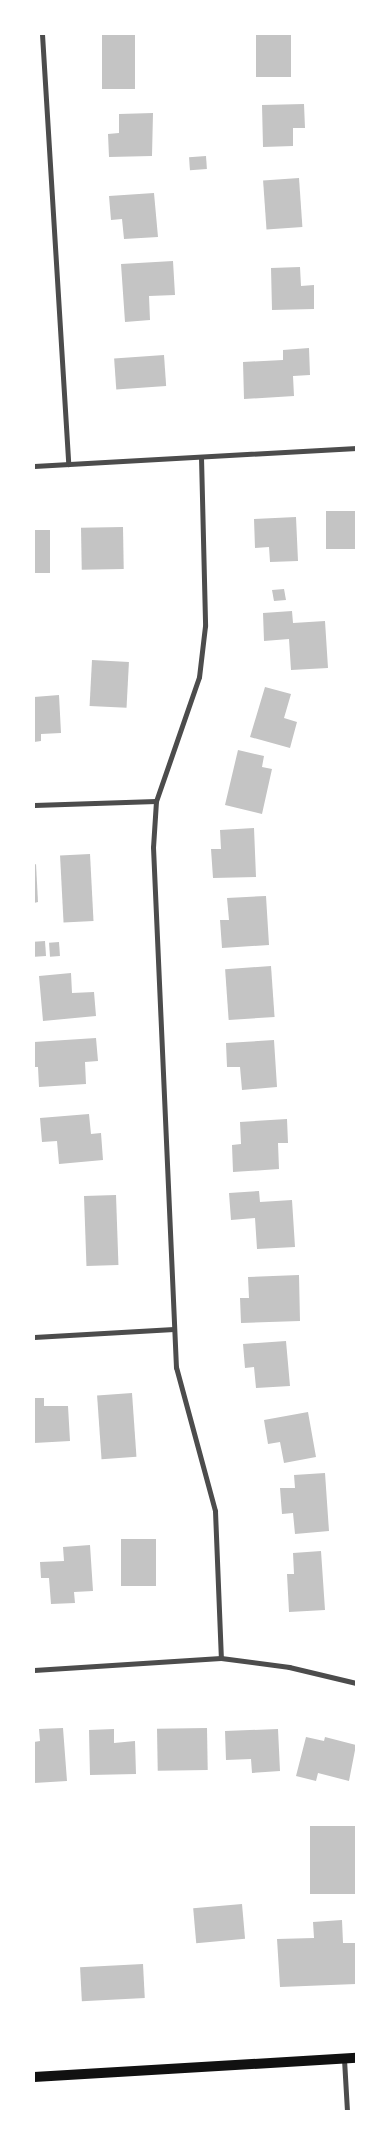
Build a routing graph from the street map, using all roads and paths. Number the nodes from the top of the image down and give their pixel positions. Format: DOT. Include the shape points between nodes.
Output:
graph roads {
  1 [pos="42,34"];
  2 [pos="356,448"];
  3 [pos="201,456"];
  4 [pos="68,464"];
  5 [pos="34,466"];
  6 [pos="156,801"];
  7 [pos="34,805"];
  8 [pos="174,1329"];
  9 [pos="34,1336"];
  10 [pos="221,1658"];
  11 [pos="34,1670"];
  12 [pos="356,1683"];
  13 [pos="356,2058"];
  14 [pos="344,2059"];
  15 [pos="34,2077"];
  16 [pos="347,2111"];
  1 -- 4 [label="street"];
  2 -- 3 [label="street"];
  3 -- 4 [label="street"];
  3 -- 6 [label="street" via="205,626 199,677"];
  4 -- 5 [label="street"];
  6 -- 7 [label="street"];
  6 -- 8 [label="street" via="153,847"];
  8 -- 9 [label="street"];
  8 -- 10 [label="street" via="176,1367 215,1511"];
  10 -- 11 [label="street"];
  10 -- 12 [label="street" via="290,1667"];
  13 -- 14 [label="main road"];
  14 -- 15 [label="main road"];
  14 -- 16 [label="street"];
}
